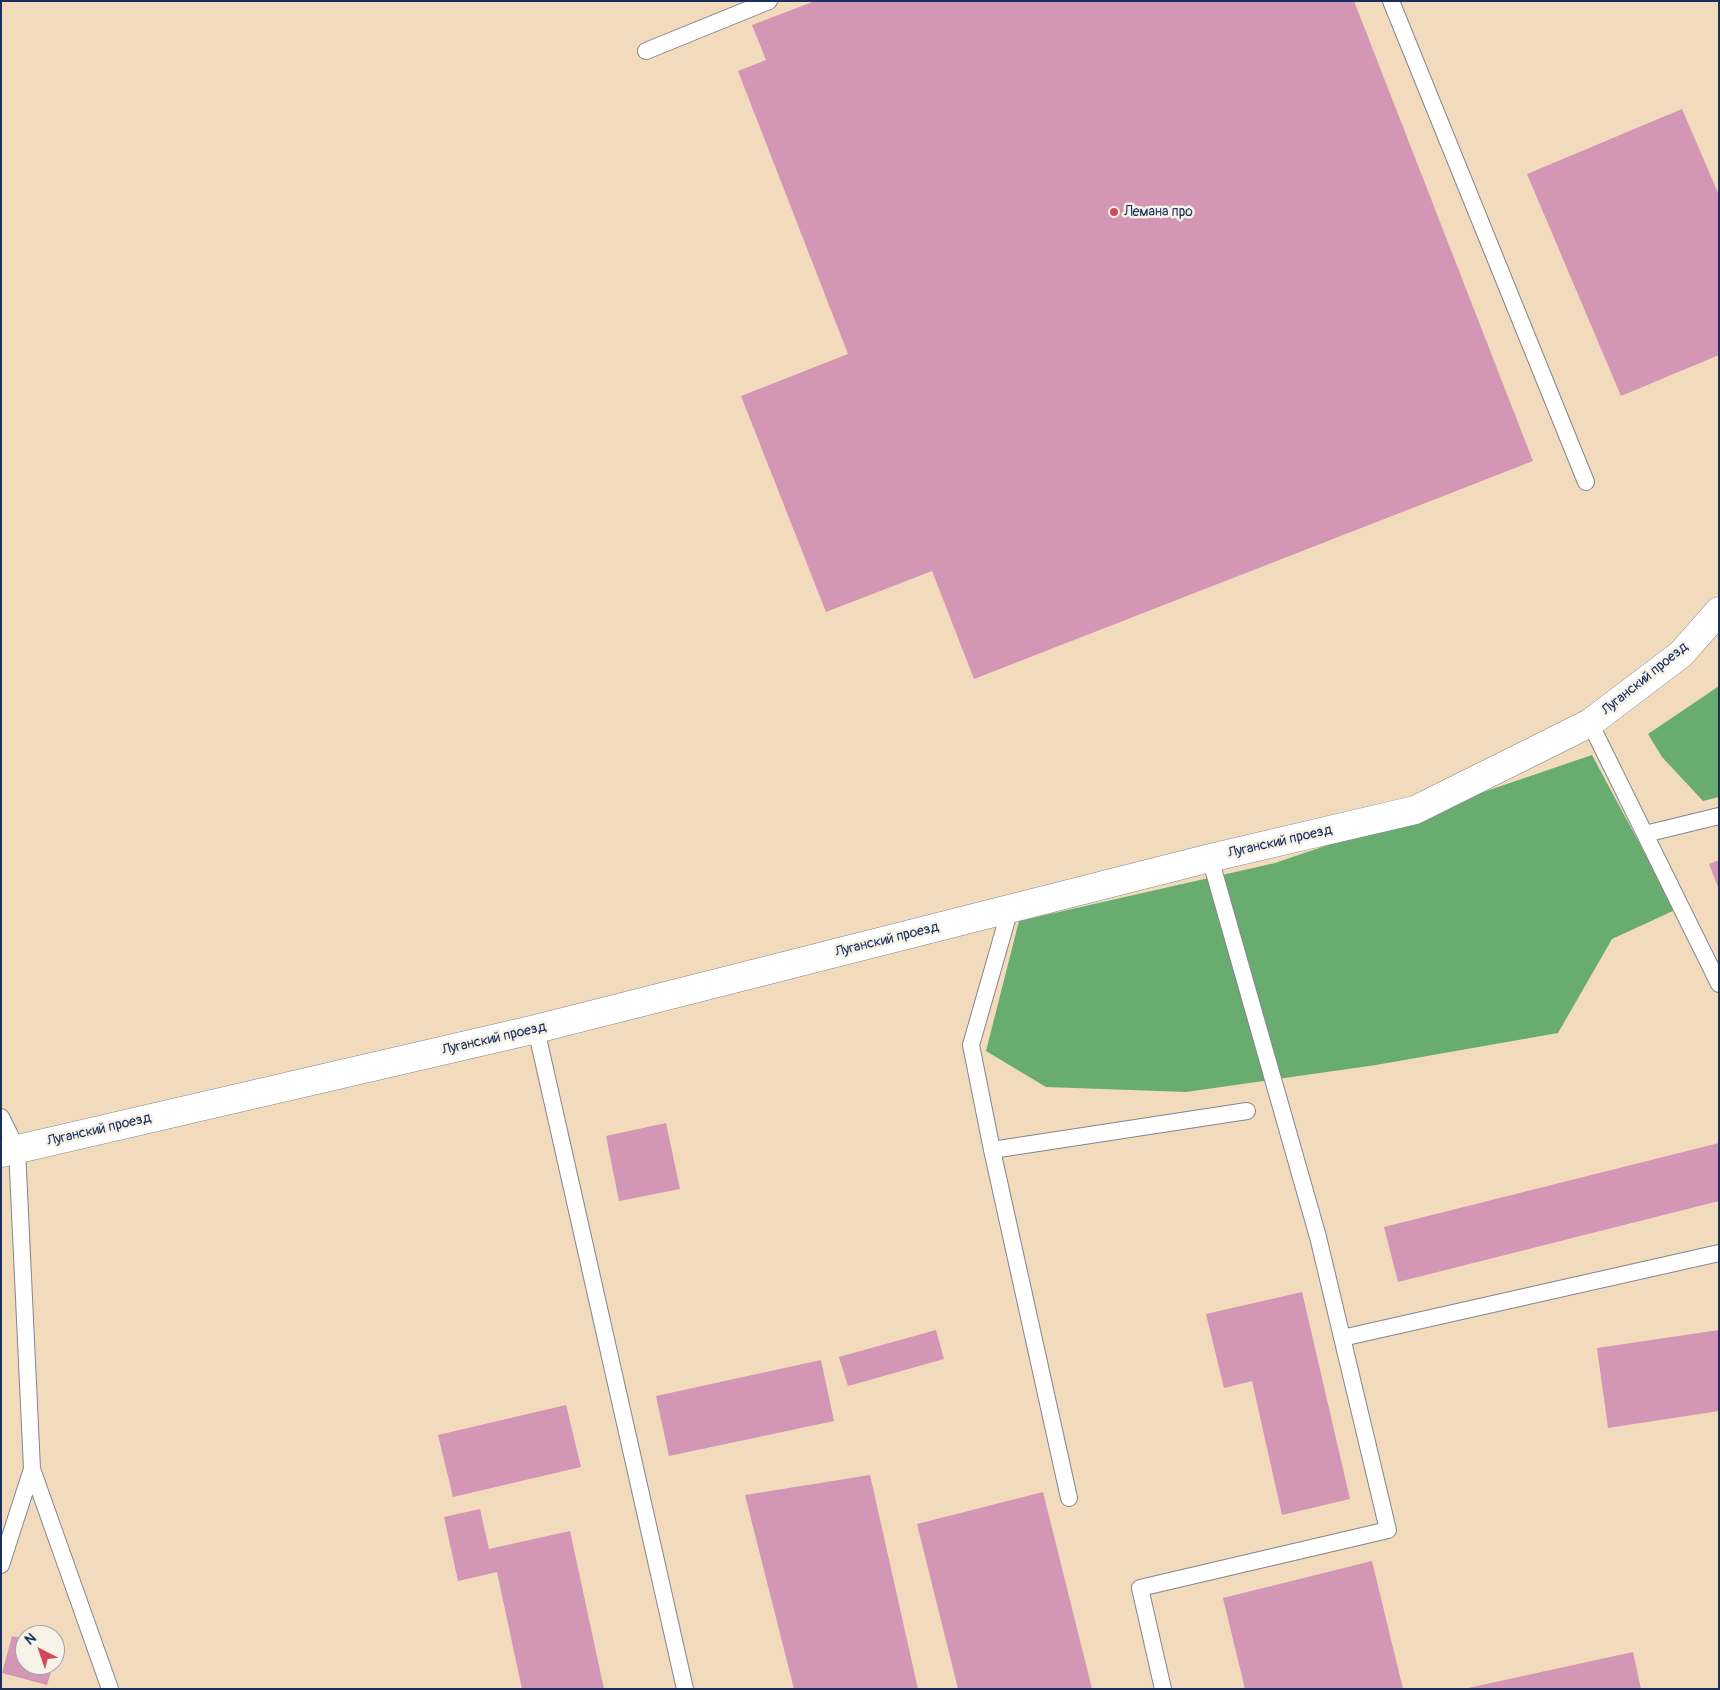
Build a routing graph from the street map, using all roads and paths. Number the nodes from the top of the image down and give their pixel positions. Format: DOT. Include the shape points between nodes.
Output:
graph roads {
  1 [pos="769,1"];
  2 [pos="1391,1"];
  3 [pos="646,51"];
  4 [pos="1586,482"];
  5 [pos="1719,611"];
  6 [pos="1590,723"];
  7 [pos="1719,816"];
  8 [pos="1645,834"];
  9 [pos="1210,858"];
  10 [pos="1010,908"];
  11 [pos="1719,984"];
  12 [pos="536,1029"];
  13 [pos="1247,1111"];
  14 [pos="1,1117"];
  15 [pos="992,1150"];
  16 [pos="9,1151"];
  17 [pos="1719,1253"];
  18 [pos="1342,1338"];
  19 [pos="32,1469"];
  20 [pos="1069,1498"];
  21 [pos="1,1565"];
  22 [pos="110,1689"];
  23 [pos="685,1689"];
  24 [pos="1163,1689"];
  1 -- 3 [label="lane"];
  2 -- 4 [label="lane"];
  5 -- 6 [label="street, Луганский проезд" via="1681,654"];
  6 -- 8 [label="lane"];
  6 -- 9 [label="street, Луганский проезд" via="1415,810"];
  7 -- 8 [label="lane"];
  8 -- 11 [label="lane"];
  9 -- 10 [label="street, Луганский проезд"];
  9 -- 18 [label="lane" via="1318,1238"];
  10 -- 12 [label="street, Луганский проезд"];
  10 -- 15 [label="lane" via="971,1045"];
  12 -- 16 [label="street, Луганский проезд"];
  12 -- 23 [label="lane"];
  13 -- 15 [label="lane"];
  14 -- 16 [label="lane"];
  15 -- 20 [label="lane"];
  16 -- 19 [label="lane"];
  17 -- 18 [label="lane"];
  18 -- 24 [label="lane" via="1388,1530 1140,1588"];
  19 -- 21 [label="lane"];
  19 -- 22 [label="lane"];
}
